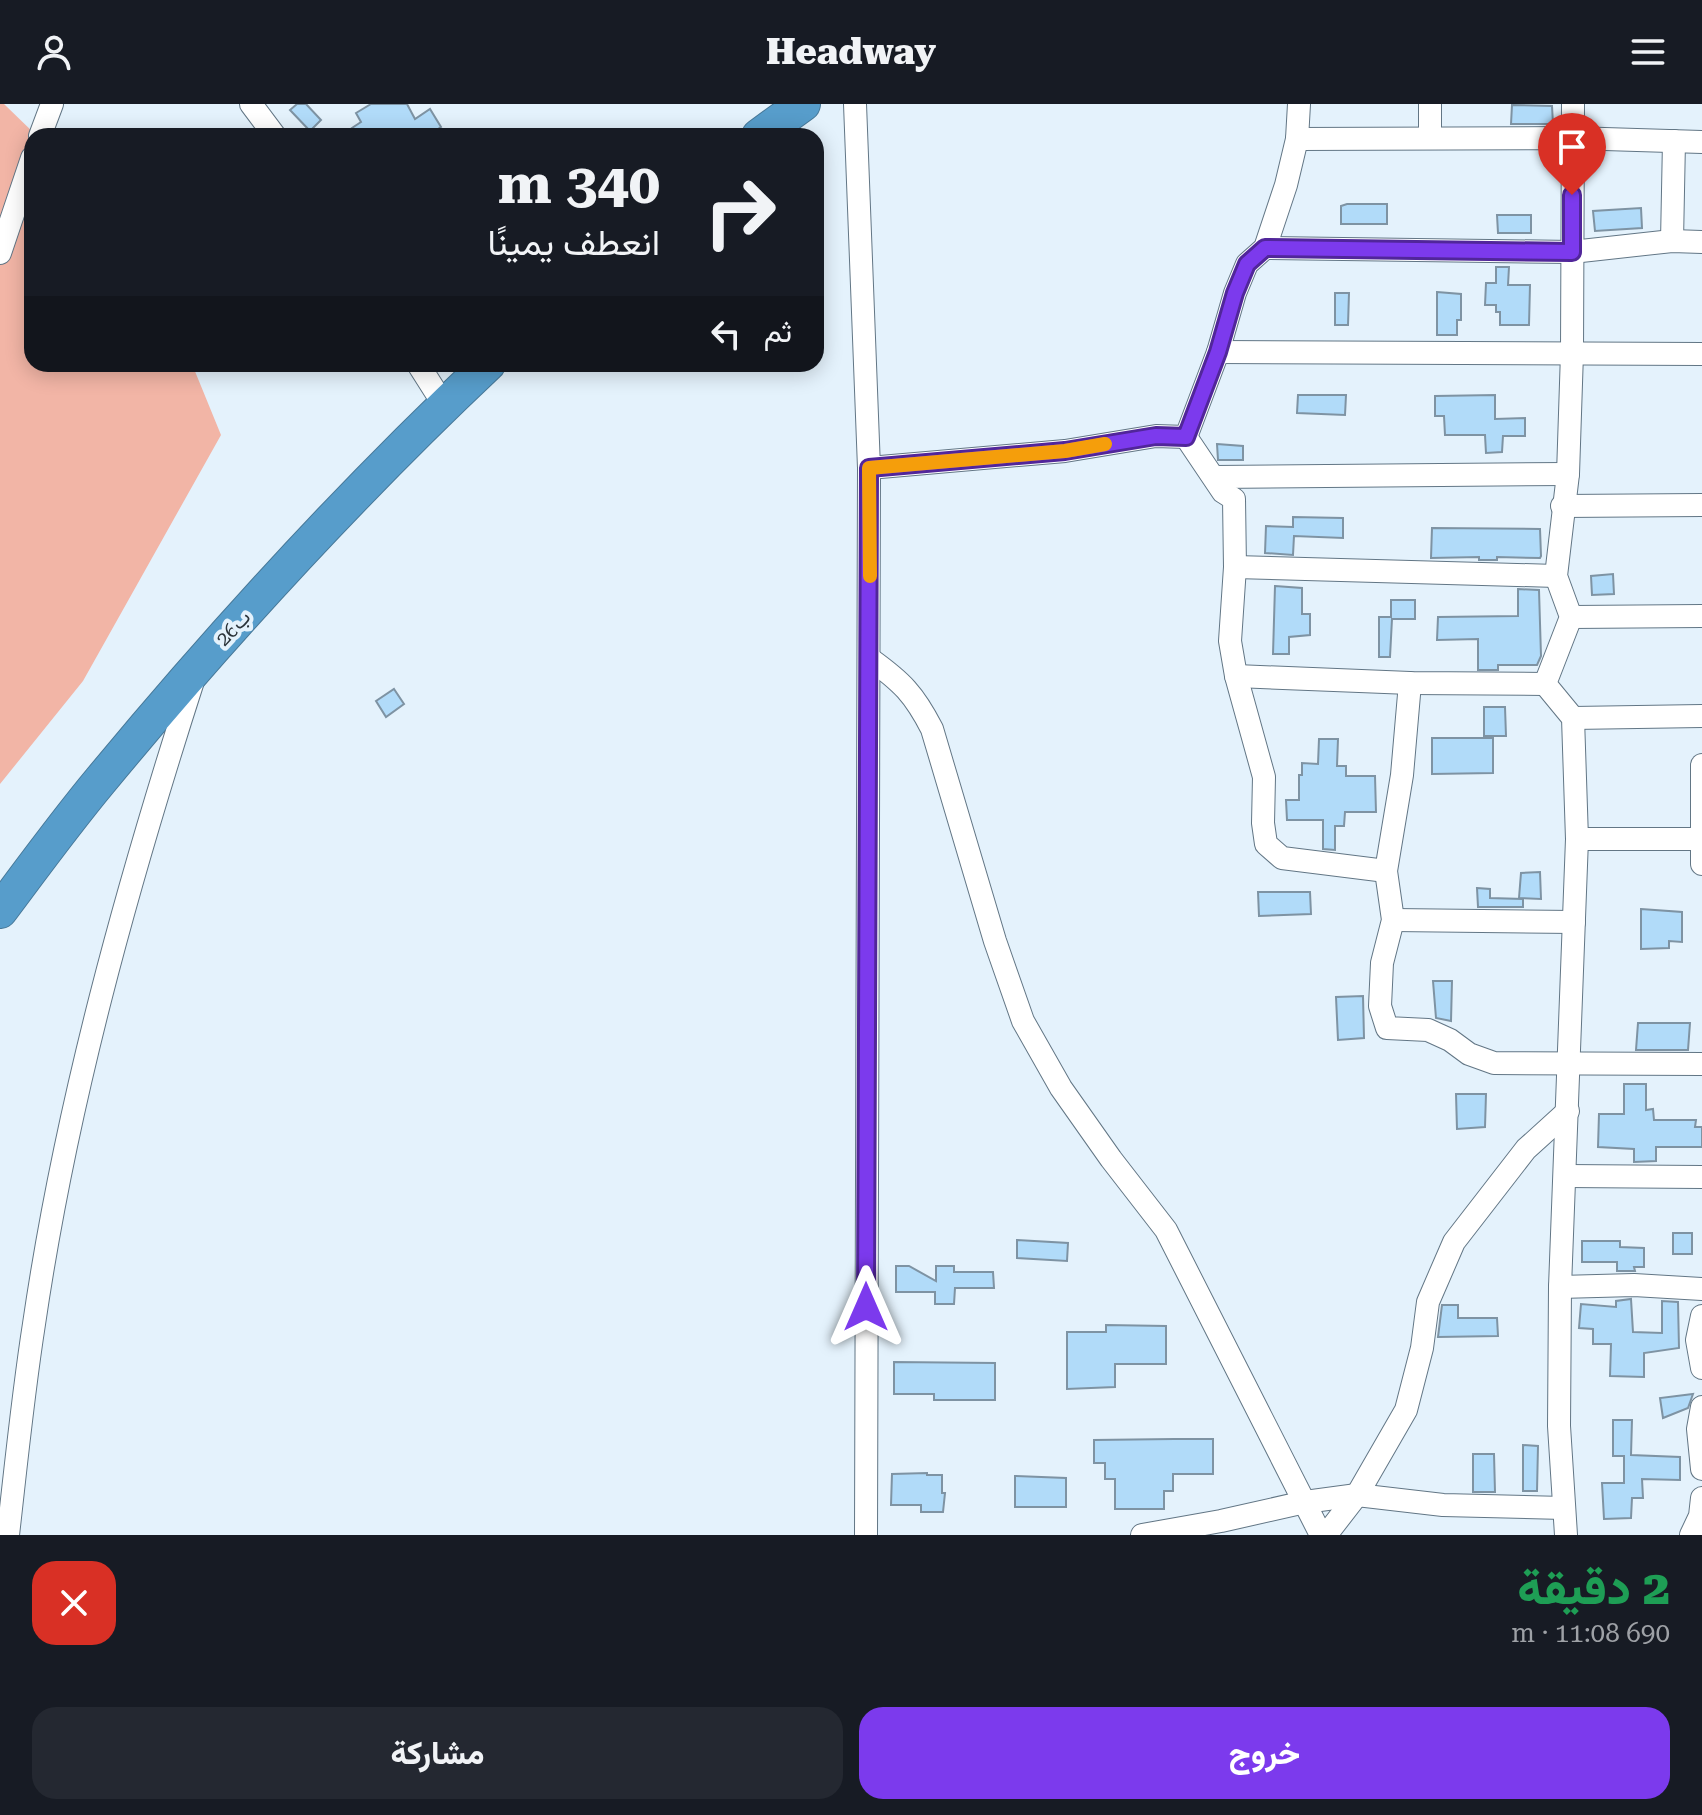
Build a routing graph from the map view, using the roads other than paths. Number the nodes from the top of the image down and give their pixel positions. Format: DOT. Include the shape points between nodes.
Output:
graph roads {
  1 [pos="52,104"];
  2 [pos="251,104"];
  3 [pos="803,104"];
  4 [pos="855,104"];
  5 [pos="1299,104"];
  6 [pos="1430,104"];
  7 [pos="1573,104"];
  8 [pos="43,128"];
  9 [pos="269,128"];
  10 [pos="770,128"];
  11 [pos="1430,138"];
  12 [pos="1572,138"];
  13 [pos="1297,139"];
  14 [pos="1674,141"];
  15 [pos="1702,142"];
  16 [pos="24,182"];
  17 [pos="1672,241"];
  18 [pos="1702,242"];
  19 [pos="1265,248"];
  20 [pos="1572,252"];
  21 [pos="0,253"];
  22 [pos="1218,352"];
  23 [pos="1572,353"];
  24 [pos="1702,354"];
  25 [pos="423,372"];
  26 [pos="479,372"];
  27 [pos="444,405"];
  28 [pos="1186,437"];
  29 [pos="869,468"];
  30 [pos="1568,474"];
  31 [pos="1215,477"];
  32 [pos="1702,505"];
  33 [pos="1562,506"];
  34 [pos="1235,567"];
  35 [pos="1556,576"];
  36 [pos="1702,616"];
  37 [pos="1571,617"];
  38 [pos="870,659"];
  39 [pos="198,666"];
  40 [pos="1236,676"];
  41 [pos="1410,683"];
  42 [pos="1545,684"];
  43 [pos="1702,716"];
  44 [pos="1573,718"];
  45 [pos="1702,765"];
  46 [pos="1577,839"];
  47 [pos="1701,839"];
  48 [pos="1702,864"];
  49 [pos="1386,871"];
  50 [pos="0,911"];
  51 [pos="1393,920"];
  52 [pos="1574,922"];
  53 [pos="1569,1062"];
  54 [pos="1702,1064"];
  55 [pos="1568,1111"];
  56 [pos="1566,1176"];
  57 [pos="1702,1177"];
  58 [pos="1560,1287"];
  59 [pos="1702,1289"];
  60 [pos="1702,1316"];
  61 [pos="1702,1368"];
  62 [pos="1702,1407"];
  63 [pos="1702,1469"];
  64 [pos="1357,1495"];
  65 [pos="1305,1502"];
  66 [pos="1564,1508"];
  67 [pos="8,1535"];
  68 [pos="866,1535"];
  69 [pos="1142,1535"];
  70 [pos="1323,1535"];
  71 [pos="1566,1535"];
  1 -- 8 [label="street"];
  2 -- 9 [label="street"];
  3 -- 10 [label="highway"];
  4 -- 29 [label="street"];
  5 -- 13 [label="street"];
  6 -- 11 [label="street"];
  7 -- 12 [label="street"];
  11 -- 12 [label="street"];
  11 -- 13 [label="street"];
  12 -- 14 [label="street"];
  12 -- 20 [label="street"];
  13 -- 19 [label="street"];
  14 -- 15 [label="street"];
  14 -- 17 [label="street"];
  16 -- 21 [label="street"];
  17 -- 18 [label="street"];
  17 -- 20 [label="street"];
  19 -- 20 [label="street"];
  19 -- 22 [label="street" via="1247,264"];
  20 -- 23 [label="street"];
  22 -- 23 [label="street"];
  22 -- 28 [label="street"];
  23 -- 24 [label="street"];
  23 -- 30 [label="street"];
  25 -- 27 [label="street"];
  26 -- 27 [label="highway, 26ب"];
  27 -- 39 [label="highway, 26ب"];
  28 -- 29 [label="street"];
  28 -- 31 [label="street"];
  29 -- 38 [label="street"];
  30 -- 31 [label="street"];
  30 -- 33 [label="street"];
  31 -- 34 [label="street" via="1234,499"];
  32 -- 33 [label="street"];
  33 -- 35 [label="street"];
  34 -- 35 [label="street"];
  34 -- 40 [label="street" via="1230,641"];
  35 -- 37 [label="street"];
  36 -- 37 [label="street"];
  37 -- 42 [label="street"];
  38 -- 65 [label="street" via="901,681 932,729 1023,1021 1061,1088 1166,1230"];
  38 -- 68 [label="street"];
  39 -- 50 [label="highway, 26ب" via="98,783"];
  39 -- 67 [label="street" via="156,795 86,1057 34,1324"];
  40 -- 41 [label="street"];
  40 -- 49 [label="street" via="1264,777 1266,844 1282,858"];
  41 -- 42 [label="street"];
  41 -- 49 [label="street"];
  42 -- 44 [label="street"];
  43 -- 44 [label="street"];
  44 -- 46 [label="street"];
  45 -- 47 [label="street"];
  46 -- 47 [label="street"];
  46 -- 52 [label="street"];
  47 -- 48 [label="street"];
  49 -- 51 [label="street"];
  51 -- 52 [label="street"];
  51 -- 53 [label="street" via="1382,963 1380,1006 1387,1028 1428,1030 1494,1063"];
  52 -- 53 [label="street"];
  53 -- 54 [label="street"];
  53 -- 55 [label="street"];
  55 -- 56 [label="street"];
  55 -- 64 [label="street" via="1526,1149 1454,1242 1428,1302 1406,1410"];
  56 -- 57 [label="street"];
  56 -- 58 [label="street"];
  58 -- 59 [label="street"];
  58 -- 66 [label="street"];
  60 -- 61 [label="street" via="1697,1352"];
  62 -- 63 [label="street"];
  64 -- 65 [label="street"];
  64 -- 66 [label="street" via="1443,1505"];
  64 -- 70 [label="street"];
  65 -- 69 [label="street"];
  65 -- 70 [label="street"];
  66 -- 71 [label="street"];
}
